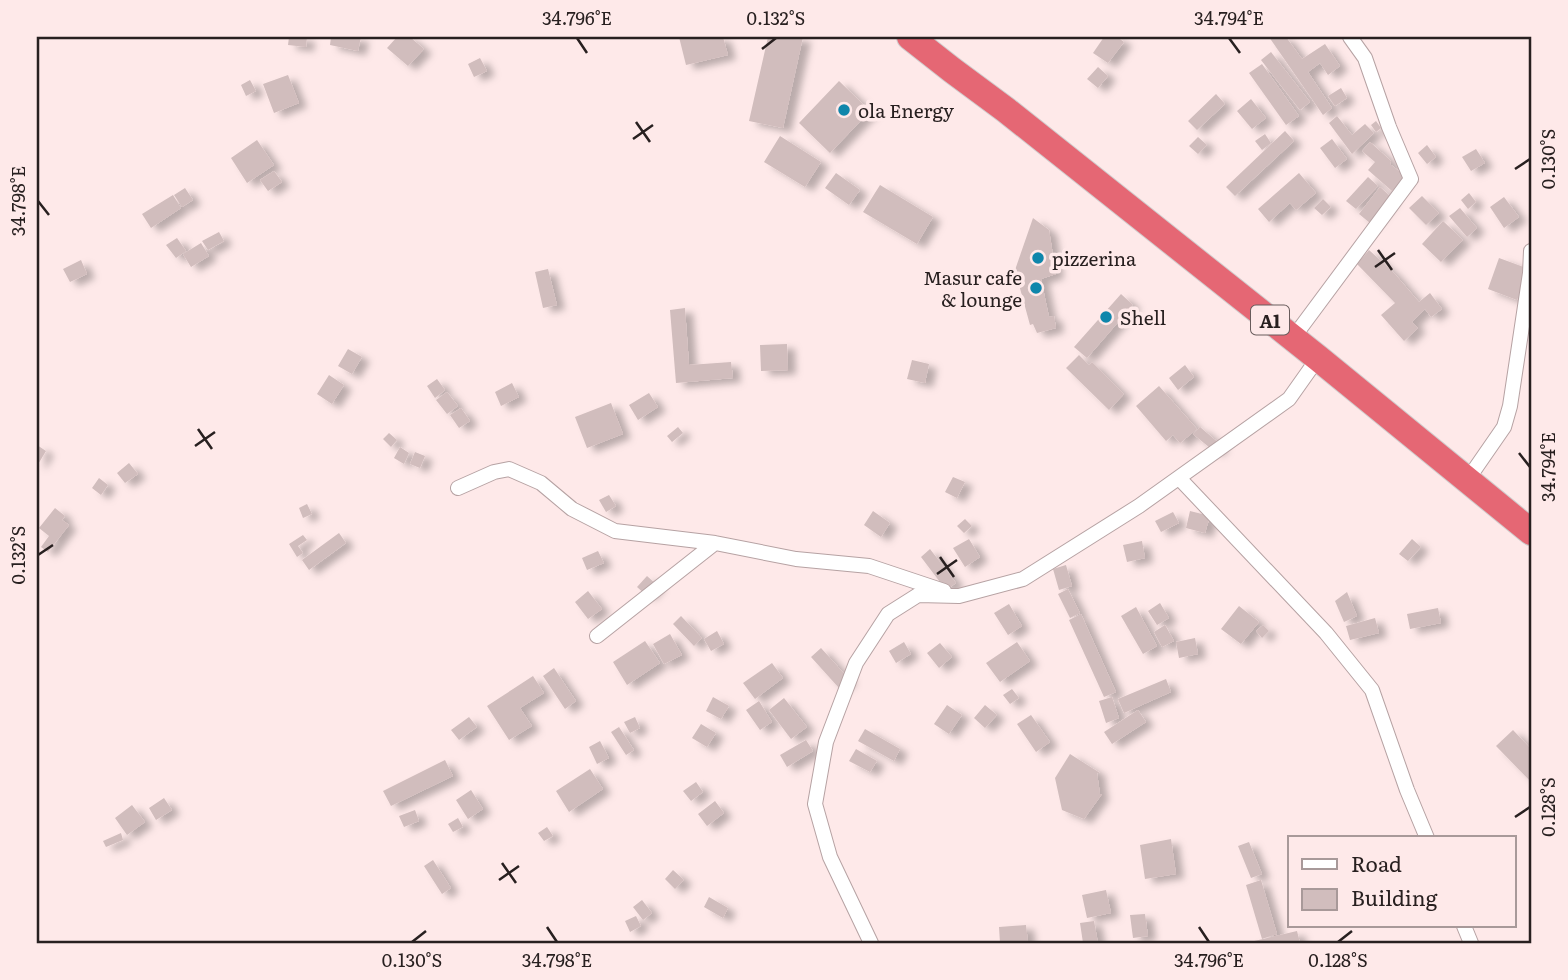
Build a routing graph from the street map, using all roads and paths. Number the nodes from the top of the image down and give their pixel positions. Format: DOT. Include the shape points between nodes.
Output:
graph roads {
  1 [pos="910,37"];
  2 [pos="1350,37"];
  3 [pos="1531,251"];
  4 [pos="1293,338"];
  5 [pos="1318,358"];
  6 [pos="1180,478"];
  7 [pos="1468,479"];
  8 [pos="458,488"];
  9 [pos="1531,532"];
  10 [pos="715,543"];
  11 [pos="959,596"];
  12 [pos="597,636"];
  13 [pos="1426,836"];
  14 [pos="872,943"];
  1 -- 4 [label="highway, A1 / A1"];
  2 -- 4 [label="street" via="1365,58 1411,179"];
  3 -- 7 [label="street" via="1510,407 1504,427"];
  4 -- 5 [label="highway, A1 / A1"];
  5 -- 6 [label="street" via="1289,399"];
  5 -- 7 [label="highway, A1 / A1"];
  6 -- 11 [label="street" via="1023,579"];
  6 -- 13 [label="street" via="1326,633 1372,690"];
  7 -- 9 [label="highway, A1 / A1"];
  8 -- 10 [label="street" via="509,469 541,483 572,509 615,531"];
  10 -- 11 [label="street" via="796,559 869,566"];
  10 -- 12 [label="street"];
  11 -- 14 [label="street" via="918,595 888,614 856,663 826,742 816,804 830,857"];
}
